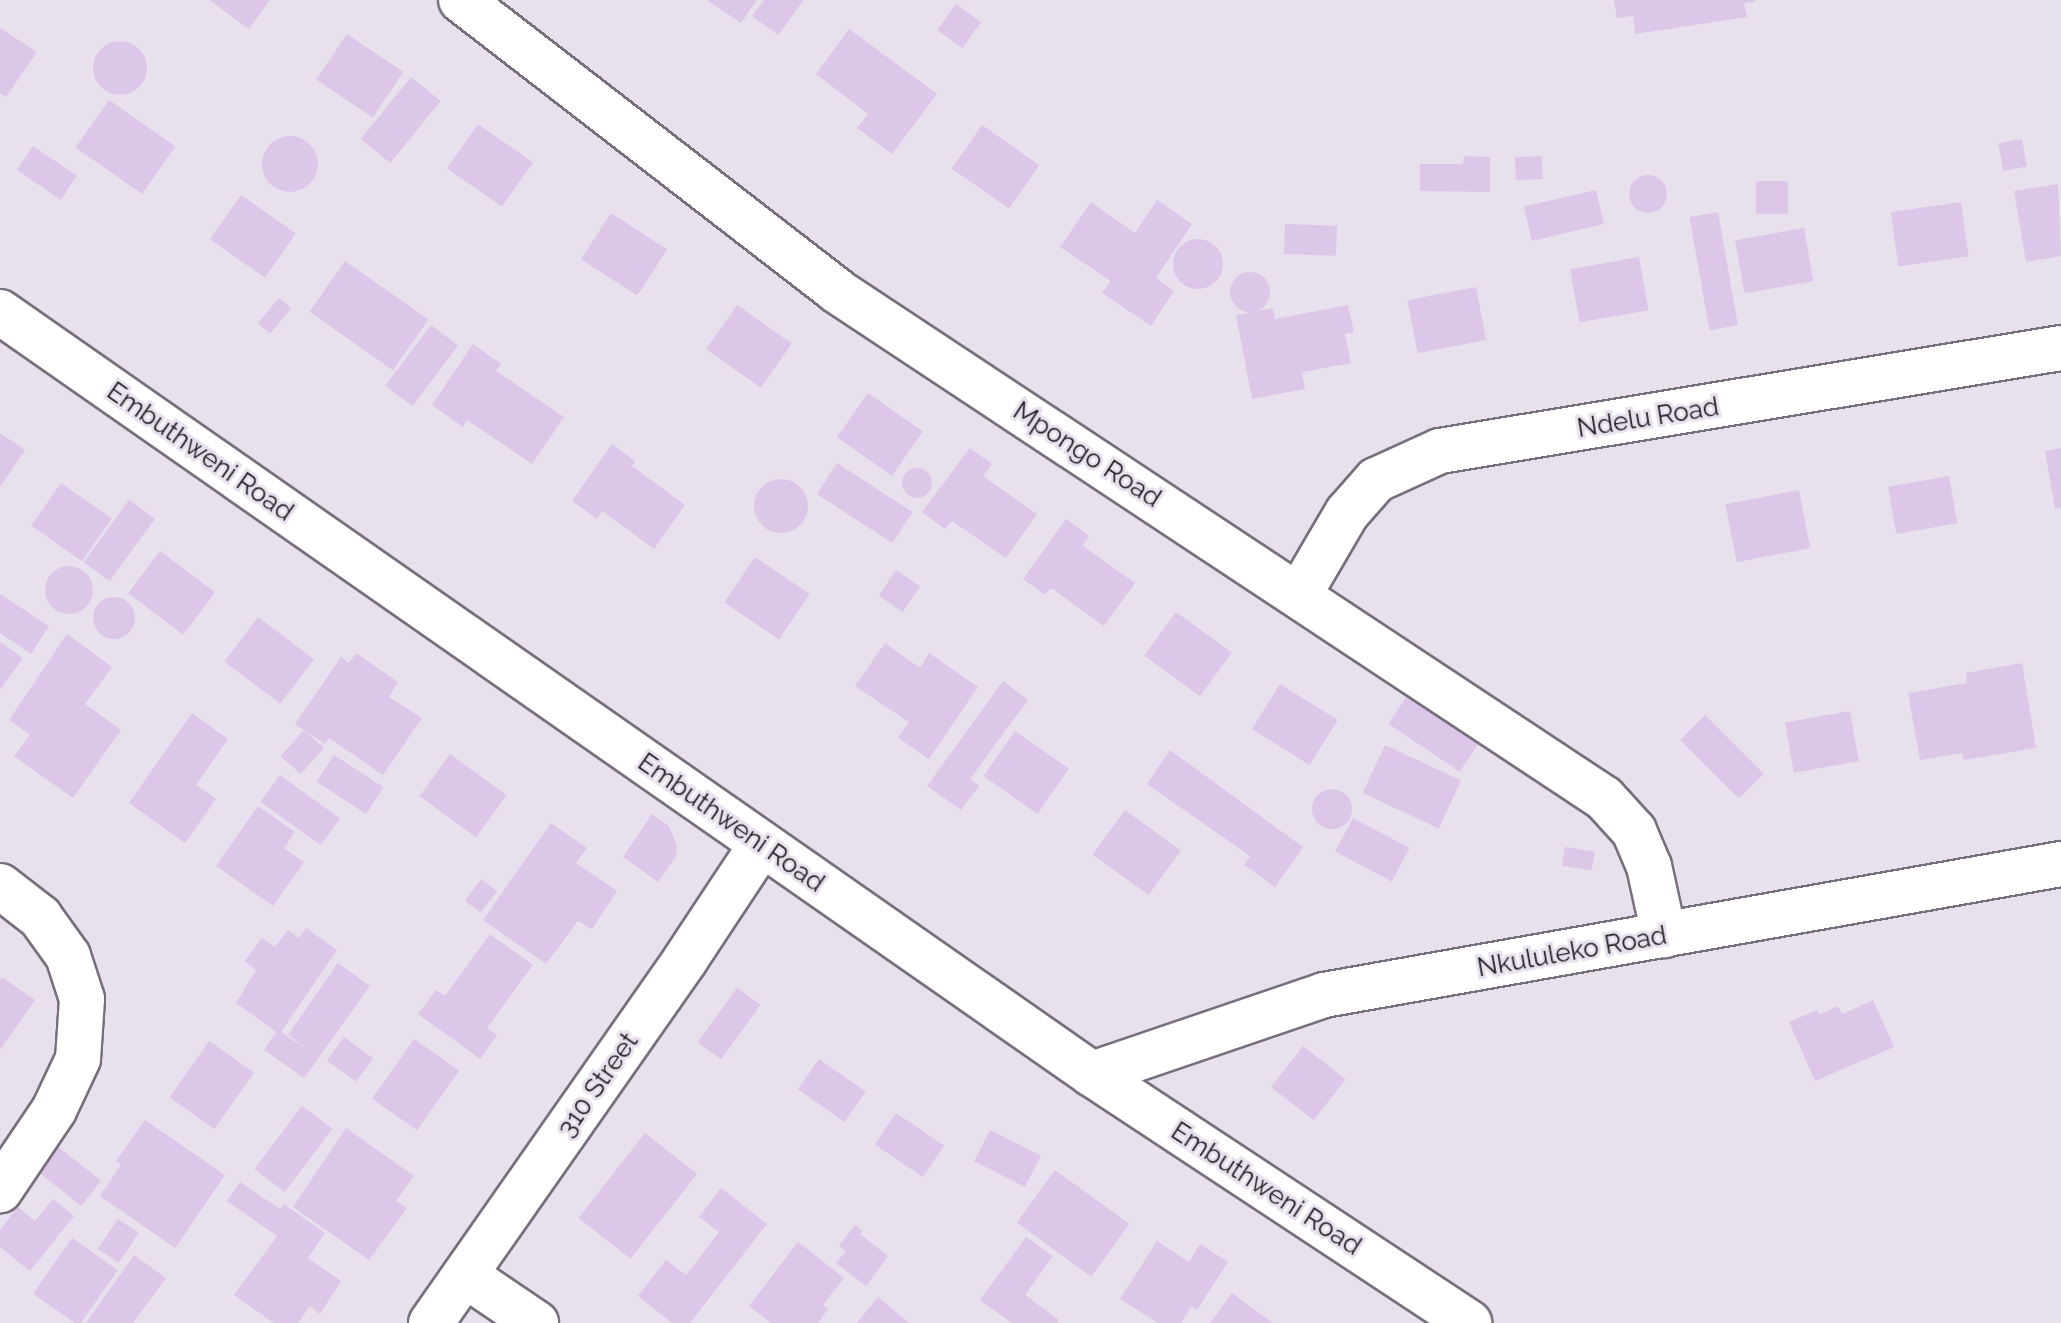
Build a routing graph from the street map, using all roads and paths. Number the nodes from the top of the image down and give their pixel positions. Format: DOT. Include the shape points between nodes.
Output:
graph roads {
  1 [pos="461,0"];
  2 [pos="0,312"];
  3 [pos="2061,348"];
  4 [pos="1299,595"];
  5 [pos="761,845"];
  6 [pos="2061,864"];
  7 [pos="0,886"];
  8 [pos="1664,935"];
  9 [pos="1092,1074"];
  10 [pos="0,1190"];
  11 [pos="465,1275"];
  12 [pos="431,1323"];
  13 [pos="536,1323"];
  14 [pos="1469,1323"];
  1 -- 4 [label="street, Mpongo Road" via="837,291"];
  2 -- 5 [label="street, Embuthweni Road"];
  3 -- 4 [label="street, Ndelu Road" via="1440,451 1376,480 1347,513"];
  4 -- 8 [label="street, Mpongo Road" via="1604,798 1634,831 1649,866"];
  5 -- 9 [label="street, Embuthweni Road"];
  5 -- 11 [label="street, 310 Street"];
  6 -- 8 [label="street, Nkululeko Road"];
  7 -- 10 [label="street" via="40,917 68,956 82,999 78,1059 54,1110"];
  8 -- 9 [label="street, Nkululeko Road" via="1324,995"];
  9 -- 14 [label="street, Embuthweni Road"];
  11 -- 12 [label="street, 310 Street"];
  11 -- 13 [label="street"];
}
